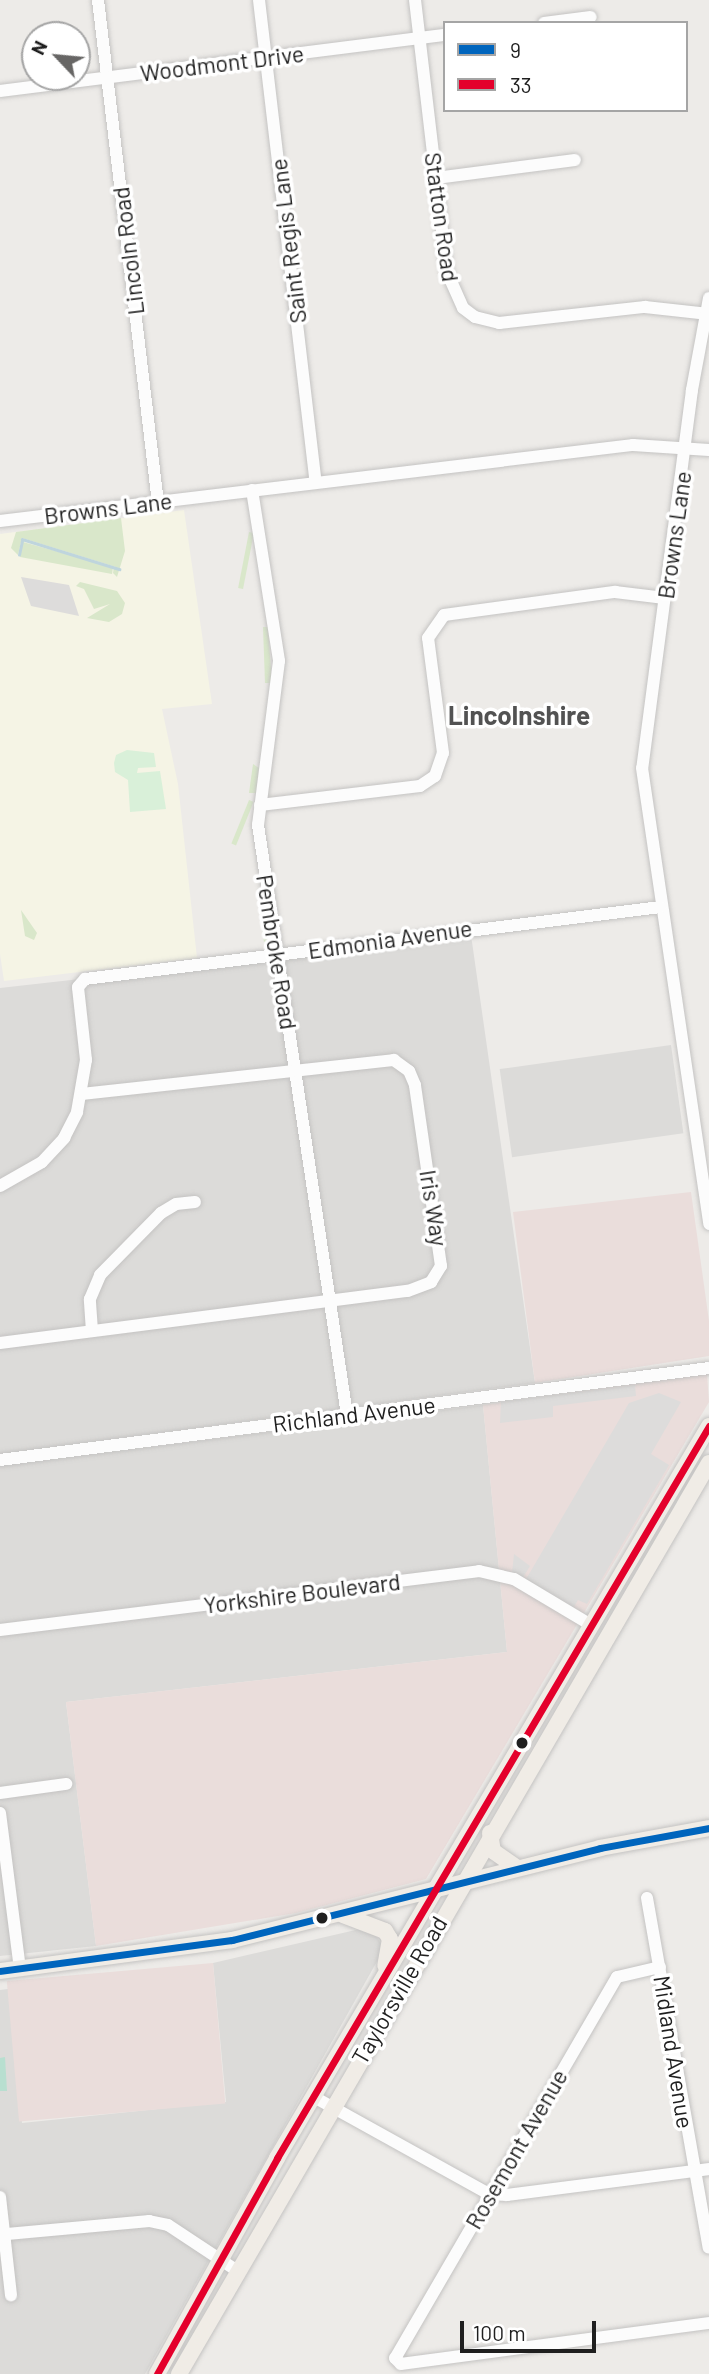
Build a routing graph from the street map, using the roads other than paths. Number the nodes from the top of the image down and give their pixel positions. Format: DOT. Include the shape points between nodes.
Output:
graph roads {
  1 [pos="97,0"];
  2 [pos="259,0"];
  3 [pos="415,0"];
  4 [pos="591,17"];
  5 [pos="560,21"];
  6 [pos="443,35"];
  7 [pos="419,38"];
  8 [pos="266,57"];
  9 [pos="107,77"];
  10 [pos="0,91"];
  11 [pos="575,160"];
  12 [pos="436,177"];
  13 [pos="709,298"];
  14 [pos="708,313"];
  15 [pos="686,445"];
  16 [pos="709,450"];
  17 [pos="316,482"];
  18 [pos="252,490"];
  19 [pos="158,503"];
  20 [pos="0,522"];
  21 [pos="665,598"];
  22 [pos="260,805"];
  23 [pos="661,907"];
  24 [pos="277,955"];
  25 [pos="296,1069"];
  26 [pos="83,1094"];
  27 [pos="0,1186"];
  28 [pos="195,1202"];
  29 [pos="709,1224"];
  30 [pos="331,1301"];
  31 [pos="92,1331"];
  32 [pos="0,1343"];
  33 [pos="709,1368"];
  34 [pos="347,1415"];
  35 [pos="709,1426"];
  36 [pos="0,1460"];
  37 [pos="708,1467"];
  38 [pos="591,1625"];
  39 [pos="0,1630"];
  40 [pos="66,1784"];
  41 [pos="0,1793"];
  42 [pos="0,1813"];
  43 [pos="709,1829"];
  44 [pos="490,1833"];
  45 [pos="517,1868"];
  46 [pos="461,1882"];
  47 [pos="438,1888"];
  48 [pos="647,1898"];
  49 [pos="343,1915"];
  50 [pos="660,1967"];
  51 [pos="19,1969"];
  52 [pos="0,1971"];
  53 [pos="380,1985"];
  54 [pos="314,2097"];
  55 [pos="331,2108"];
  56 [pos="709,2169"];
  57 [pos="695,2170"];
  58 [pos="489,2194"];
  59 [pos="0,2197"];
  60 [pos="7,2234"];
  61 [pos="709,2248"];
  62 [pos="218,2260"];
  63 [pos="236,2270"];
  64 [pos="10,2295"];
  65 [pos="709,2323"];
  66 [pos="156,2374"];
  67 [pos="179,2374"];
  1 -- 9 [label="street, Lincoln Road"];
  2 -- 8 [label="street, Saint Regis Lane"];
  3 -- 7 [label="street, Statton Road"];
  4 -- 5 [label="street"];
  6 -- 7 [label="street, Woodmont Drive"];
  7 -- 8 [label="street, Woodmont Drive"];
  7 -- 12 [label="street, Statton Road"];
  8 -- 9 [label="street, Woodmont Drive"];
  8 -- 17 [label="street, Saint Regis Lane"];
  9 -- 10 [label="street, Woodmont Drive"];
  9 -- 19 [label="street, Lincoln Road"];
  11 -- 12 [label="street"];
  12 -- 14 [label="street, Statton Road" via="449,283 457,301 475,317 508,323 645,307"];
  13 -- 14 [label="street"];
  14 -- 15 [label="street"];
  15 -- 16 [label="street"];
  15 -- 17 [label="street, Browns Lane" via="633,445"];
  15 -- 21 [label="street, Browns Lane"];
  17 -- 18 [label="street, Browns Lane"];
  18 -- 19 [label="street, Browns Lane"];
  18 -- 22 [label="street, Pembroke Road" via="279,661"];
  19 -- 20 [label="street, Browns Lane"];
  21 -- 22 [label="street" via="615,592 444,615 428,638 443,753 435,776 420,786"];
  21 -- 23 [label="street, Browns Lane" via="642,768"];
  22 -- 24 [label="street, Pembroke Road" via="258,825"];
  23 -- 24 [label="street, Edmonia Avenue"];
  23 -- 29 [label="street, Browns Lane"];
  24 -- 25 [label="street, Pembroke Road"];
  24 -- 26 [label="street, Edmonia Avenue" via="79,984 86,1060"];
  25 -- 26 [label="street, Iris Way"];
  25 -- 30 [label="street, Pembroke Road"];
  25 -- 30 [label="street, Iris Way" via="384,1058 409,1071 441,1250 439,1272 425,1286"];
  26 -- 27 [label="street" via="56,1148 34,1168"];
  28 -- 31 [label="street" via="176,1204 161,1213 100,1275 90,1298"];
  30 -- 31 [label="street, Iris Way"];
  30 -- 34 [label="street, Pembroke Road"];
  31 -- 32 [label="street, Iris Way"];
  33 -- 34 [label="street, Richland Avenue"];
  34 -- 36 [label="street, Richland Avenue"];
  35 -- 38 [label="main road, Taylorsville Road"];
  37 -- 44 [label="main road, Taylorsville Road"];
  38 -- 39 [label="street, Yorkshire Boulevard" via="514,1579 490,1571"];
  38 -- 47 [label="main road, Taylorsville Road"];
  40 -- 41 [label="street"];
  42 -- 51 [label="street"];
  43 -- 45 [label="main road"];
  44 -- 45 [label="main road" via="493,1850"];
  44 -- 46 [label="main road, Taylorsville Road"];
  45 -- 46 [label="main road"];
  46 -- 47 [label="main road"];
  46 -- 55 [label="main road, Taylorsville Road"];
  47 -- 49 [label="main road"];
  47 -- 53 [label="main road, Taylorsville Road"];
  48 -- 50 [label="street, Midland Avenue"];
  49 -- 51 [label="main road" via="213,1943"];
  49 -- 53 [label="main road" via="376,1924 390,1939"];
  50 -- 57 [label="street, Midland Avenue"];
  50 -- 58 [label="street, Rosemont Avenue" via="619,1974"];
  51 -- 52 [label="main road"];
  53 -- 54 [label="main road, Taylorsville Road"];
  54 -- 55 [label="street"];
  54 -- 62 [label="main road, Taylorsville Road"];
  55 -- 58 [label="street"];
  55 -- 63 [label="main road, Taylorsville Road"];
  56 -- 57 [label="street"];
  57 -- 58 [label="street"];
  57 -- 61 [label="street, Midland Avenue"];
  58 -- 65 [label="street, Rosemont Avenue" via="396,2361 401,2364"];
  59 -- 60 [label="street"];
  60 -- 62 [label="street" via="149,2221 168,2225"];
  60 -- 64 [label="street"];
  62 -- 63 [label="street"];
  62 -- 66 [label="main road, Taylorsville Road"];
  63 -- 67 [label="main road, Taylorsville Road"];
}
